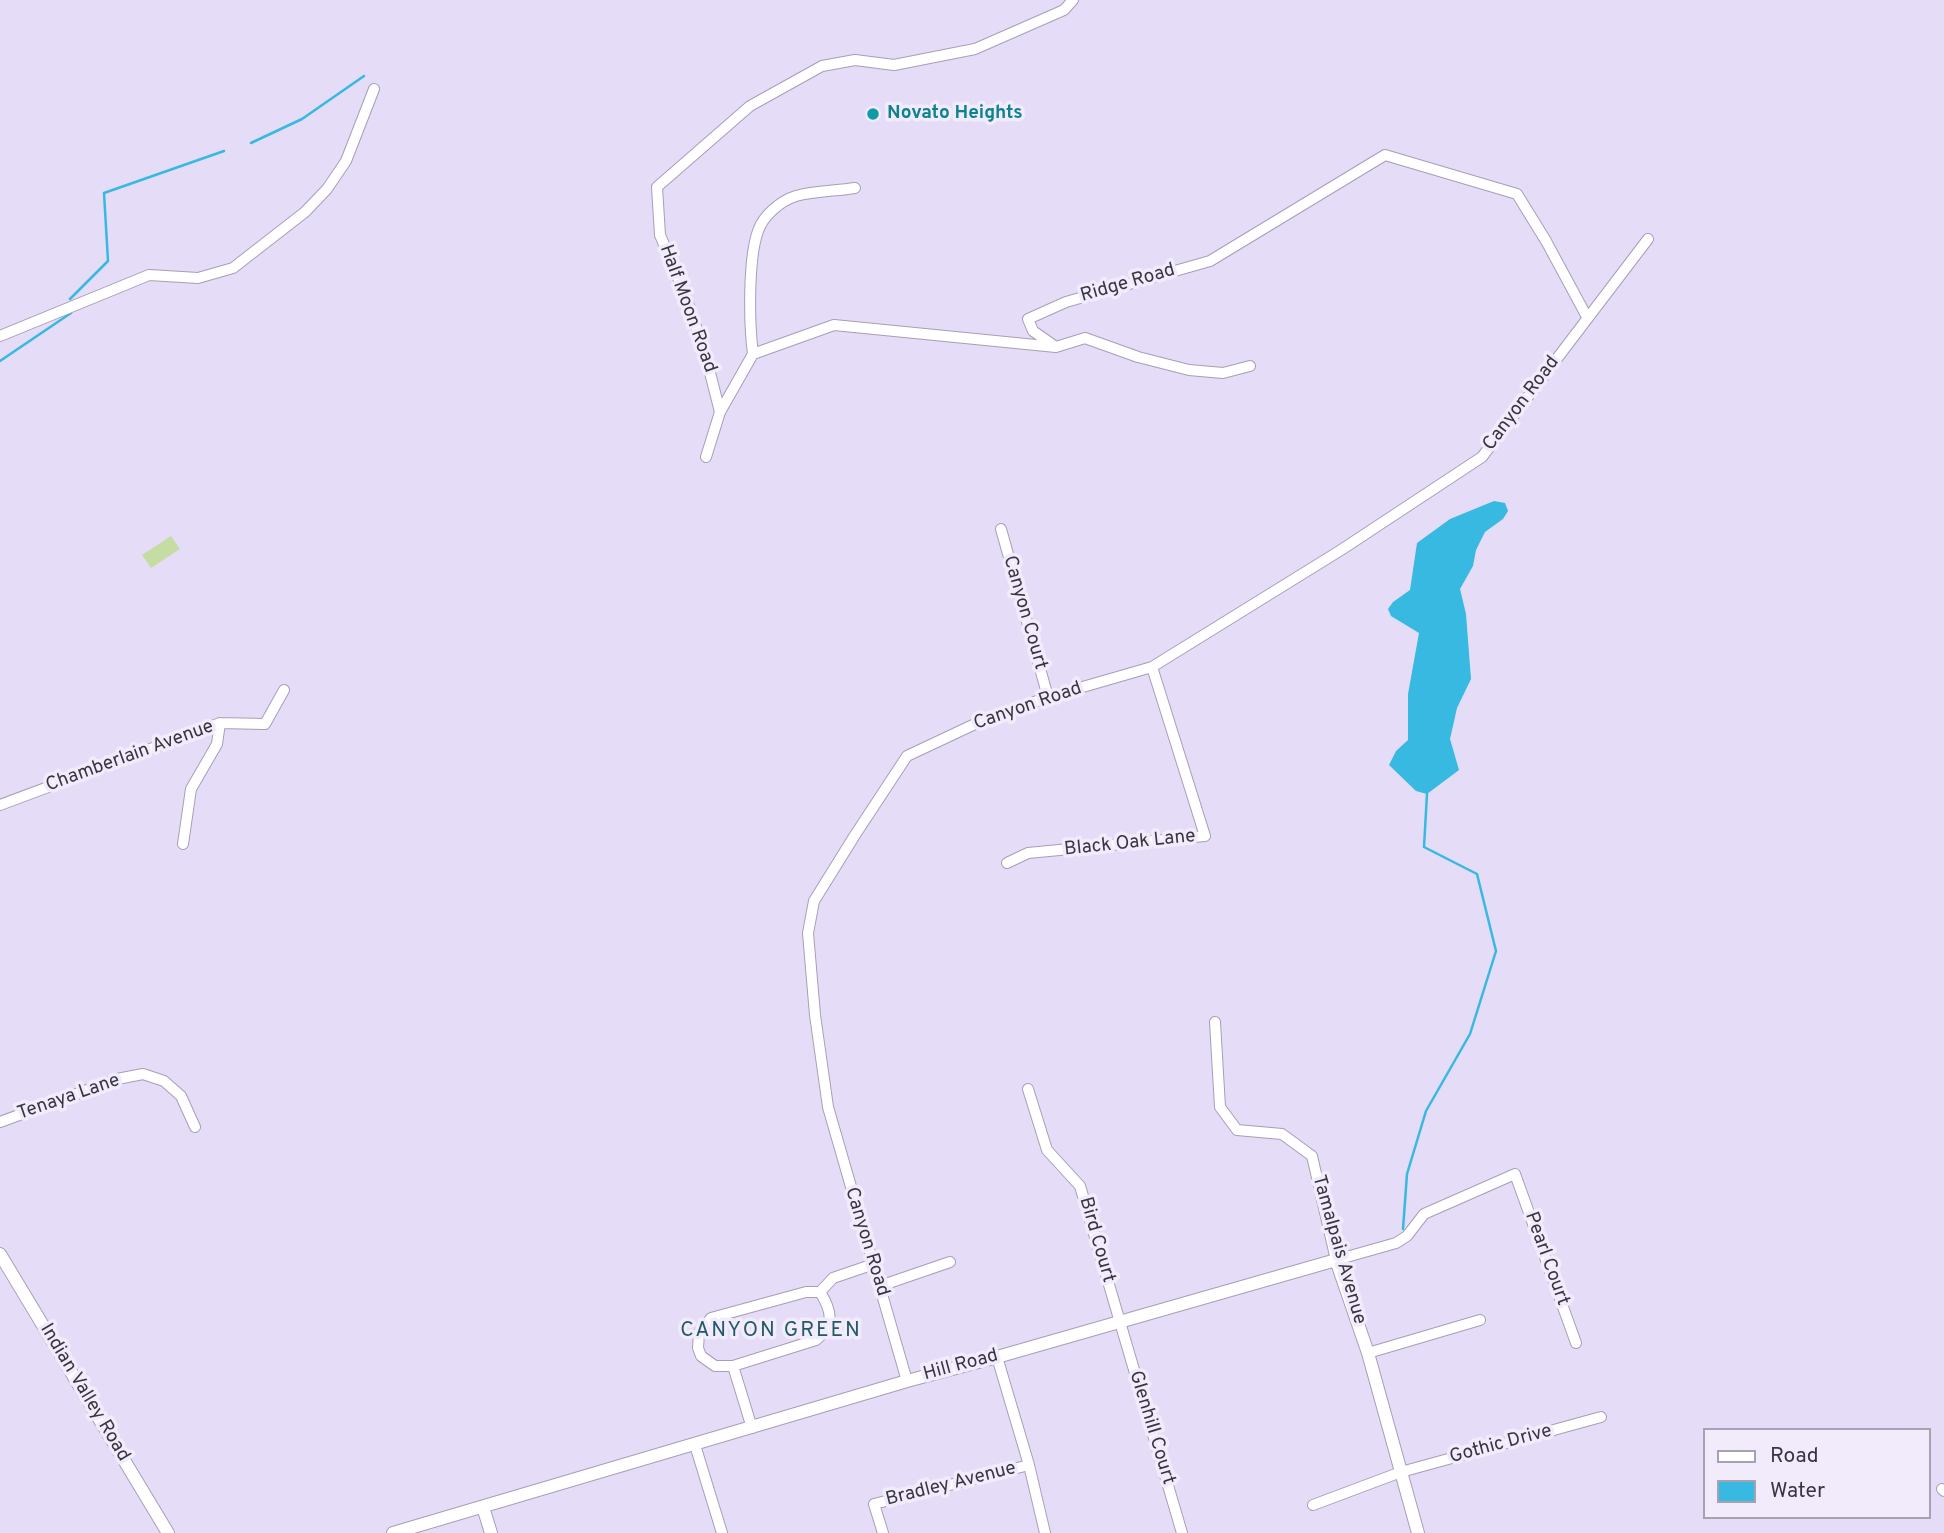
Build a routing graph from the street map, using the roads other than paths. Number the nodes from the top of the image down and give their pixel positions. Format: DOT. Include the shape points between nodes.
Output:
graph roads {
  1 [pos="1073,0"];
  2 [pos="374,89"];
  3 [pos="855,188"];
  4 [pos="1648,239"];
  5 [pos="1587,317"];
  6 [pos="0,336"];
  7 [pos="1056,347"];
  8 [pos="753,354"];
  9 [pos="1250,366"];
  10 [pos="720,412"];
  11 [pos="706,457"];
  12 [pos="1001,529"];
  13 [pos="1152,667"];
  14 [pos="284,690"];
  15 [pos="1048,696"];
  16 [pos="220,723"];
  17 [pos="0,805"];
  18 [pos="184,845"];
  19 [pos="1007,863"];
  20 [pos="1215,1022"];
  21 [pos="1028,1089"];
  22 [pos="0,1122"];
  23 [pos="195,1127"];
  24 [pos="1515,1174"];
  25 [pos="0,1254"];
  26 [pos="1336,1259"];
  27 [pos="950,1262"];
  28 [pos="874,1264"];
  29 [pos="880,1286"];
  30 [pos="820,1292"];
  31 [pos="1480,1320"];
  32 [pos="1120,1322"];
  33 [pos="1576,1343"];
  34 [pos="1368,1353"];
  35 [pos="997,1357"];
  36 [pos="733,1366"];
  37 [pos="906,1381"];
  38 [pos="1601,1417"];
  39 [pos="752,1428"];
  40 [pos="695,1445"];
  41 [pos="1029,1465"];
  42 [pos="1401,1472"];
  43 [pos="1313,1505"];
  44 [pos="484,1507"];
  45 [pos="169,1533"];
  46 [pos="393,1533"];
  47 [pos="491,1533"];
  48 [pos="722,1533"];
  49 [pos="883,1533"];
  50 [pos="1045,1533"];
  51 [pos="1182,1533"];
  52 [pos="1418,1533"];
  1 -- 10 [label="street, Half Moon Road" via="1065,10 975,48 894,65 855,60 822,66 750,106 657,187 660,235 686,297"];
  2 -- 6 [label="street" via="346,161 327,189 233,268 198,278 149,275"];
  3 -- 8 [label="street" via="795,196 769,213 758,229 750,303"];
  4 -- 5 [label="street, Canyon Road"];
  5 -- 7 [label="street, Ridge Road" via="1517,194 1385,155 1210,261 1066,302 1028,319 1033,331"];
  5 -- 13 [label="street, Canyon Road" via="1482,457"];
  7 -- 8 [label="street" via="834,325"];
  7 -- 9 [label="street" via="1084,338 1189,370 1223,373"];
  8 -- 10 [label="street"];
  10 -- 11 [label="street"];
  12 -- 15 [label="street, Canyon Court"];
  13 -- 15 [label="street, Canyon Road"];
  13 -- 19 [label="street, Black Oak Lane" via="1205,836 1028,853"];
  14 -- 16 [label="street, Chamberlain Avenue" via="265,724"];
  15 -- 28 [label="street, Canyon Road" via="907,756 814,901 808,933 828,1107"];
  16 -- 17 [label="street, Chamberlain Avenue"];
  16 -- 18 [label="street" via="217,744 191,789"];
  20 -- 26 [label="street, Tamalpais Avenue" via="1220,1107 1237,1130 1282,1134 1312,1156"];
  21 -- 32 [label="street, Bird Court" via="1047,1150 1080,1186"];
  22 -- 23 [label="street, Tenaya Lane" via="117,1079 143,1074 164,1081 181,1096"];
  24 -- 26 [label="street, Hill Road" via="1424,1214 1407,1236 1396,1242"];
  24 -- 33 [label="street, Pearl Court"];
  25 -- 45 [label="street, Indian Valley Road"];
  26 -- 32 [label="street, Hill Road"];
  26 -- 34 [label="street, Tamalpais Avenue"];
  27 -- 29 [label="street"];
  28 -- 29 [label="street, Canyon Road"];
  28 -- 30 [label="street" via="833,1278"];
  29 -- 37 [label="street, Canyon Road"];
  30 -- 36 [label="street" via="830,1320 816,1340"];
  30 -- 36 [label="street" via="796,1294 706,1322 699,1333 701,1356 715,1366"];
  31 -- 34 [label="street"];
  32 -- 35 [label="street, Hill Road"];
  32 -- 51 [label="street, Glenhill Court"];
  34 -- 42 [label="street, Tamalpais Avenue"];
  35 -- 37 [label="street, Hill Road"];
  35 -- 41 [label="street, Bradley Avenue"];
  36 -- 39 [label="street"];
  37 -- 39 [label="street, Hill Road"];
  38 -- 42 [label="street, Gothic Drive"];
  39 -- 40 [label="street, Hill Road"];
  40 -- 44 [label="street, Hill Road"];
  40 -- 48 [label="street"];
  41 -- 49 [label="street, Bradley Avenue" via="874,1504"];
  41 -- 50 [label="street"];
  42 -- 43 [label="street, Gothic Drive"];
  42 -- 52 [label="street, Tamalpais Avenue"];
  44 -- 46 [label="street, Hill Road"];
  44 -- 47 [label="street"];
}
